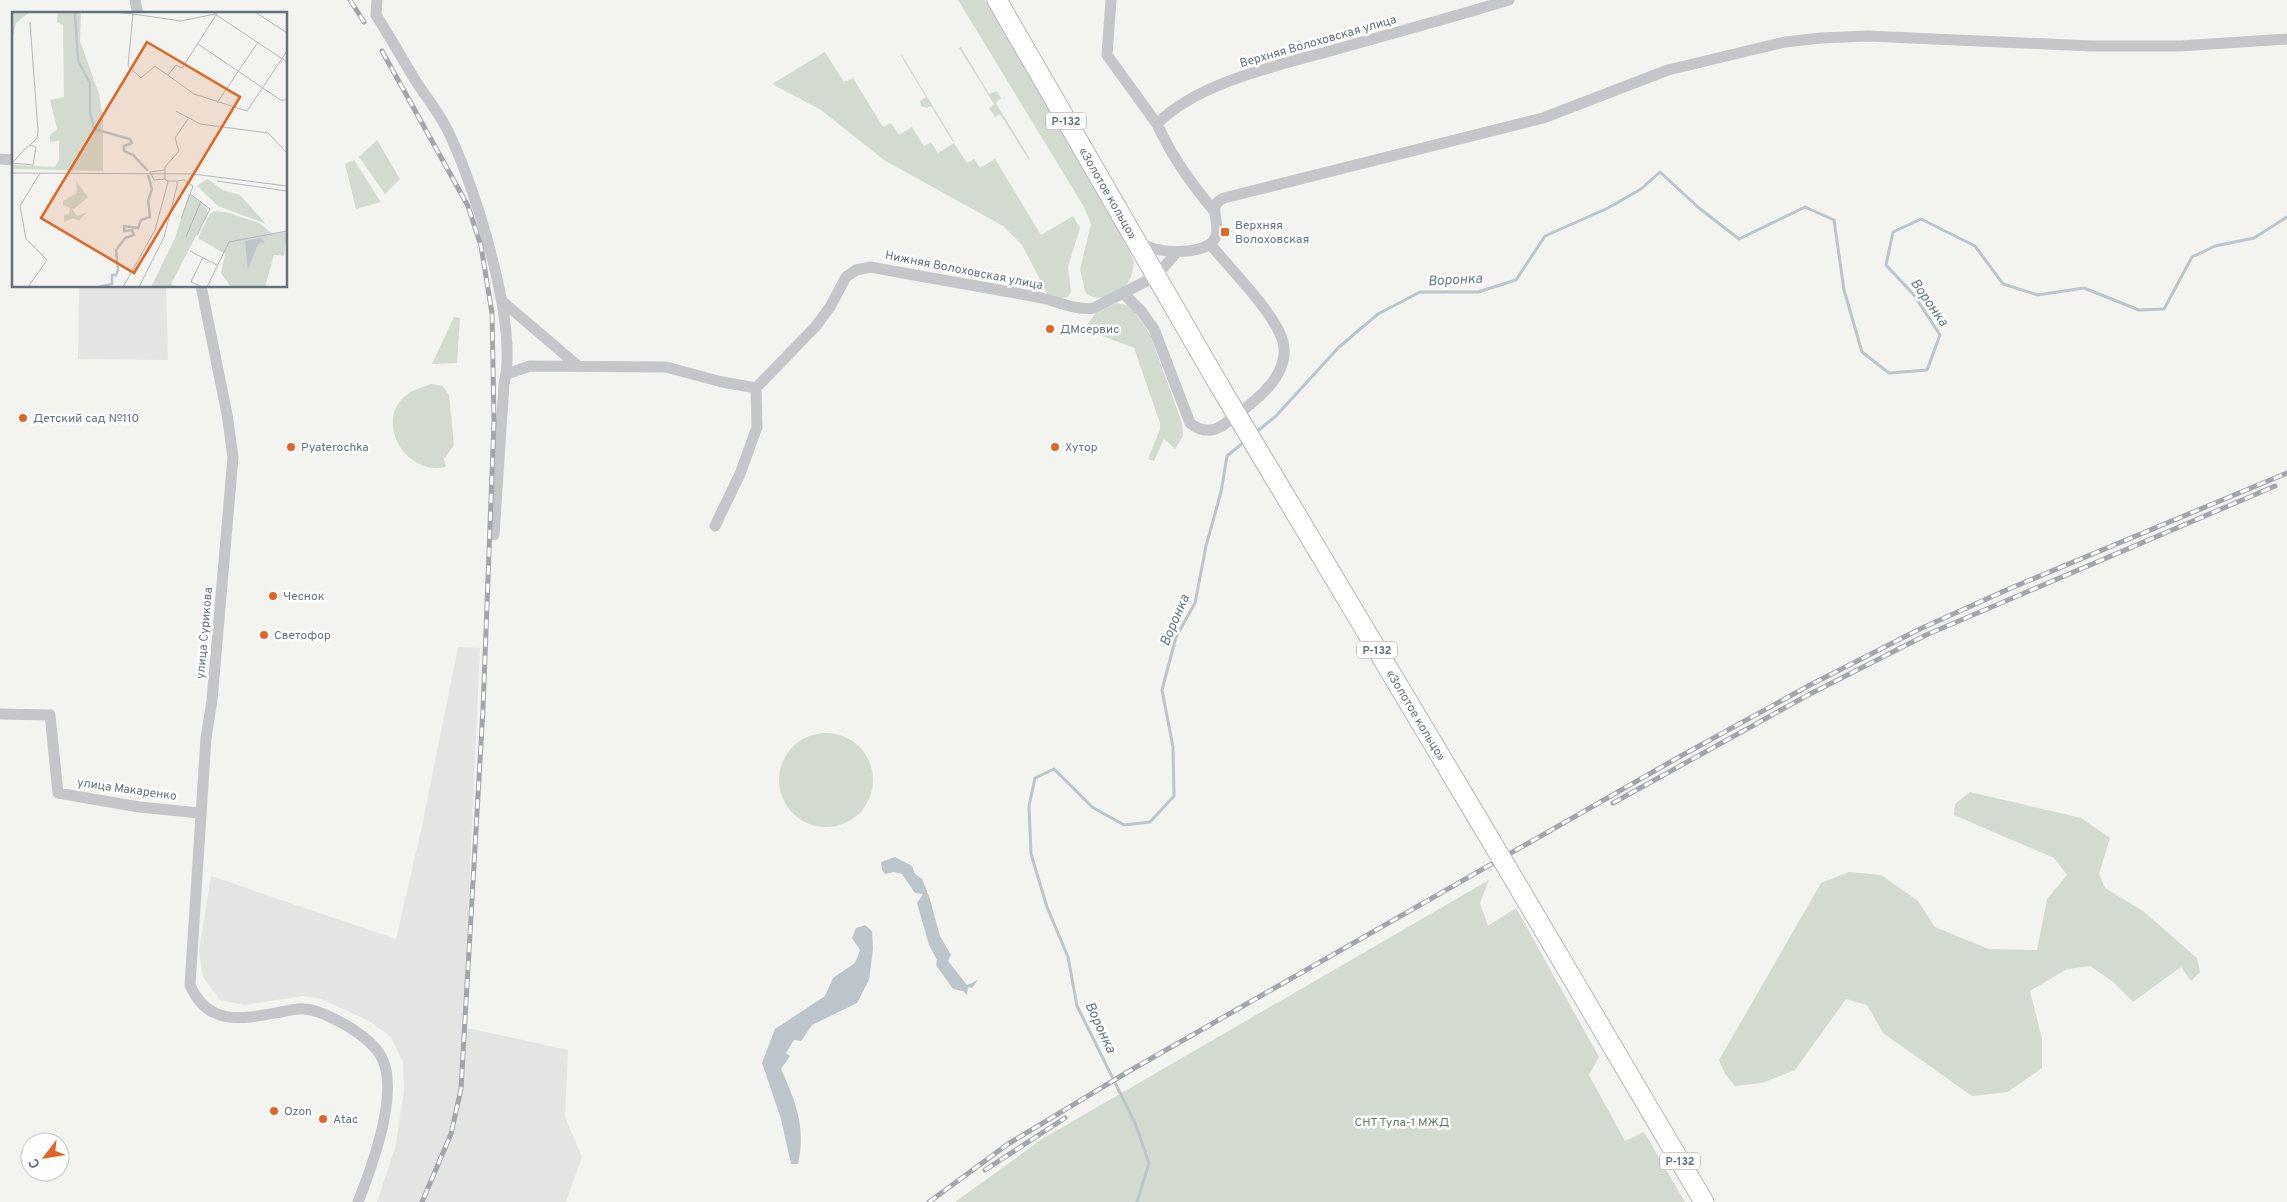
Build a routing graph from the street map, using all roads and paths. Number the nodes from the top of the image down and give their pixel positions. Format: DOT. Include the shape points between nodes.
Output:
graph roads {
  1 [pos="377,0"];
  2 [pos="997,0"];
  3 [pos="1111,0"];
  4 [pos="1509,0"];
  5 [pos="2287,39"];
  6 [pos="1158,124"];
  7 [pos="1214,211"];
  8 [pos="1136,241"];
  9 [pos="1211,245"];
  10 [pos="1177,252"];
  11 [pos="1156,276"];
  12 [pos="201,288"];
  13 [pos="1123,293"];
  14 [pos="502,301"];
  15 [pos="578,366"];
  16 [pos="507,374"];
  17 [pos="756,388"];
  18 [pos="715,526"];
  19 [pos="494,535"];
  20 [pos="0,714"];
  21 [pos="200,813"];
  22 [pos="358,1202"];
  23 [pos="1704,1202"];
  1 -- 14 [label="street" via="376,14 452,139 484,228"];
  2 -- 8 [label="main road, «Золотое кольцо» / Р-132"];
  3 -- 6 [label="street" via="1107,55"];
  4 -- 6 [label="street, Верхняя Волоховская улица" via="1262,70 1201,93 1170,111"];
  5 -- 7 [label="street" via="2180,46 2091,46 1868,36 1785,42 1668,70 1543,118 1224,198 1217,202"];
  6 -- 7 [label="street" via="1174,158"];
  7 -- 9 [label="street" via="1217,232"];
  8 -- 10 [label="street" via="1155,249"];
  8 -- 11 [label="main road, «Золотое кольцо» / Р-132"];
  9 -- 10 [label="street"];
  9 -- 13 [label="street" via="1269,315 1284,346 1280,368 1270,385 1251,405 1217,429 1205,430 1190,423 1154,329 1142,311"];
  10 -- 11 [label="street"];
  11 -- 13 [label="street, Нижняя Волоховская улица"];
  11 -- 23 [label="main road, «Золотое кольцо» / Р-132, bridge"];
  12 -- 21 [label="street, улица Сурикова" via="233,457"];
  13 -- 17 [label="street, Нижняя Волоховская улица" via="1094,308 1083,309 1043,298 864,267 846,278 816,326"];
  14 -- 15 [label="street"];
  14 -- 16 [label="street"];
  15 -- 16 [label="street" via="530,366"];
  15 -- 17 [label="street" via="666,367"];
  16 -- 19 [label="street"];
  17 -- 18 [label="street" via="756,427 740,474"];
  20 -- 21 [label="street, улица Макаренко" via="50,715 58,793 139,807"];
  21 -- 22 [label="street, улица Сурикова" via="190,985 196,998 203,1007 224,1016 251,1017 302,1008 324,1013 355,1031 381,1057 386,1070 385,1111"];
}
